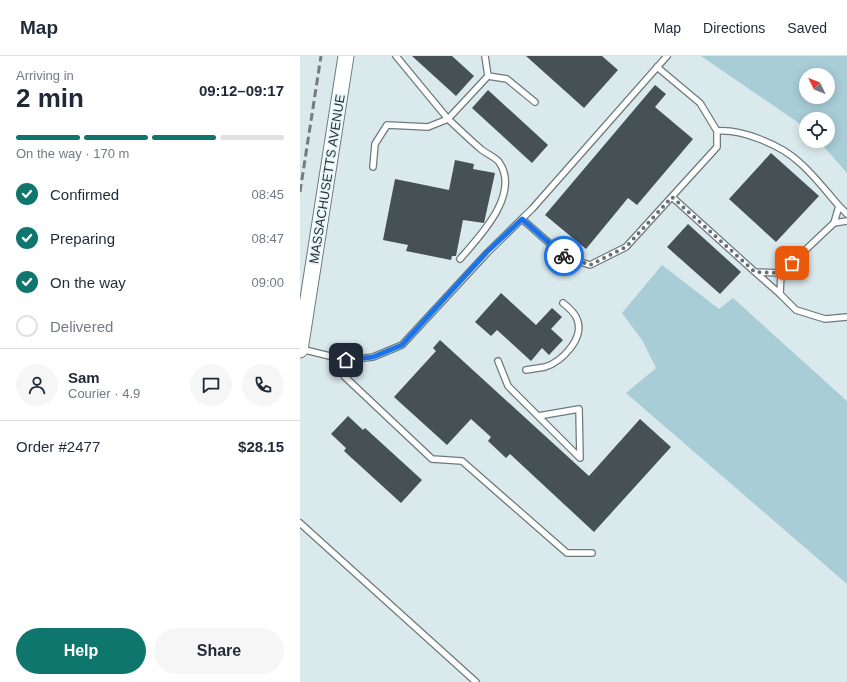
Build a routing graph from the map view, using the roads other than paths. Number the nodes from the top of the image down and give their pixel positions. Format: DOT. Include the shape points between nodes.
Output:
graph roads {
  1 [pos="346,56"];
  2 [pos="396,56"];
  3 [pos="485,56"];
  4 [pos="667,56"];
  5 [pos="657,67"];
  6 [pos="488,76"];
  7 [pos="535,102"];
  8 [pos="448,119"];
  9 [pos="717,131"];
  10 [pos="373,167"];
  11 [pos="672,197"];
  12 [pos="839,206"];
  13 [pos="847,214"];
  14 [pos="522,219"];
  15 [pos="847,221"];
  16 [pos="834,223"];
  17 [pos="460,259"];
  18 [pos="755,272"];
  19 [pos="781,273"];
  20 [pos="780,294"];
  21 [pos="563,302"];
  22 [pos="847,317"];
  23 [pos="300,350"];
  24 [pos="332,357"];
  25 [pos="498,361"];
  26 [pos="526,370"];
  27 [pos="538,416"];
  28 [pos="300,523"];
  29 [pos="592,553"];
  30 [pos="476,682"];
  1 -- 23 [label="main road, MASSACHUSETTS AVENUE"];
  2 -- 8 [label="lane"];
  3 -- 6 [label="lane"];
  4 -- 5 [label="lane"];
  5 -- 9 [label="lane" via="700,102"];
  5 -- 14 [label="lane"];
  6 -- 7 [label="lane" via="507,78"];
  6 -- 8 [label="lane"];
  8 -- 10 [label="lane" via="428,127 387,125 375,144"];
  8 -- 17 [label="lane" via="498,161 506,176 502,201 487,229"];
  9 -- 11 [label="lane" via="717,147"];
  9 -- 12 [label="lane" via="728,130 753,137 799,161"];
  11 -- 14 [label="lane" via="626,247 590,265 565,257"];
  11 -- 18 [label="lane"];
  12 -- 13 [label="lane"];
  12 -- 16 [label="lane"];
  14 -- 24 [label="lane" via="487,252 402,345 373,357 346,360"];
  15 -- 16 [label="lane"];
  16 -- 19 [label="lane"];
  18 -- 19 [label="lane"];
  18 -- 20 [label="lane"];
  19 -- 20 [label="lane"];
  20 -- 22 [label="lane" via="796,310 826,319"];
  21 -- 26 [label="lane" via="578,320 578,336 571,348 560,358 546,366"];
  23 -- 24 [label="lane"];
  24 -- 29 [label="lane" via="345,377 432,459 462,461 567,554"];
  25 -- 27 [label="lane" via="508,386"];
  27 -- 27 [label="lane" via="579,409 580,458 564,442"];
  28 -- 30 [label="lane"];
}
